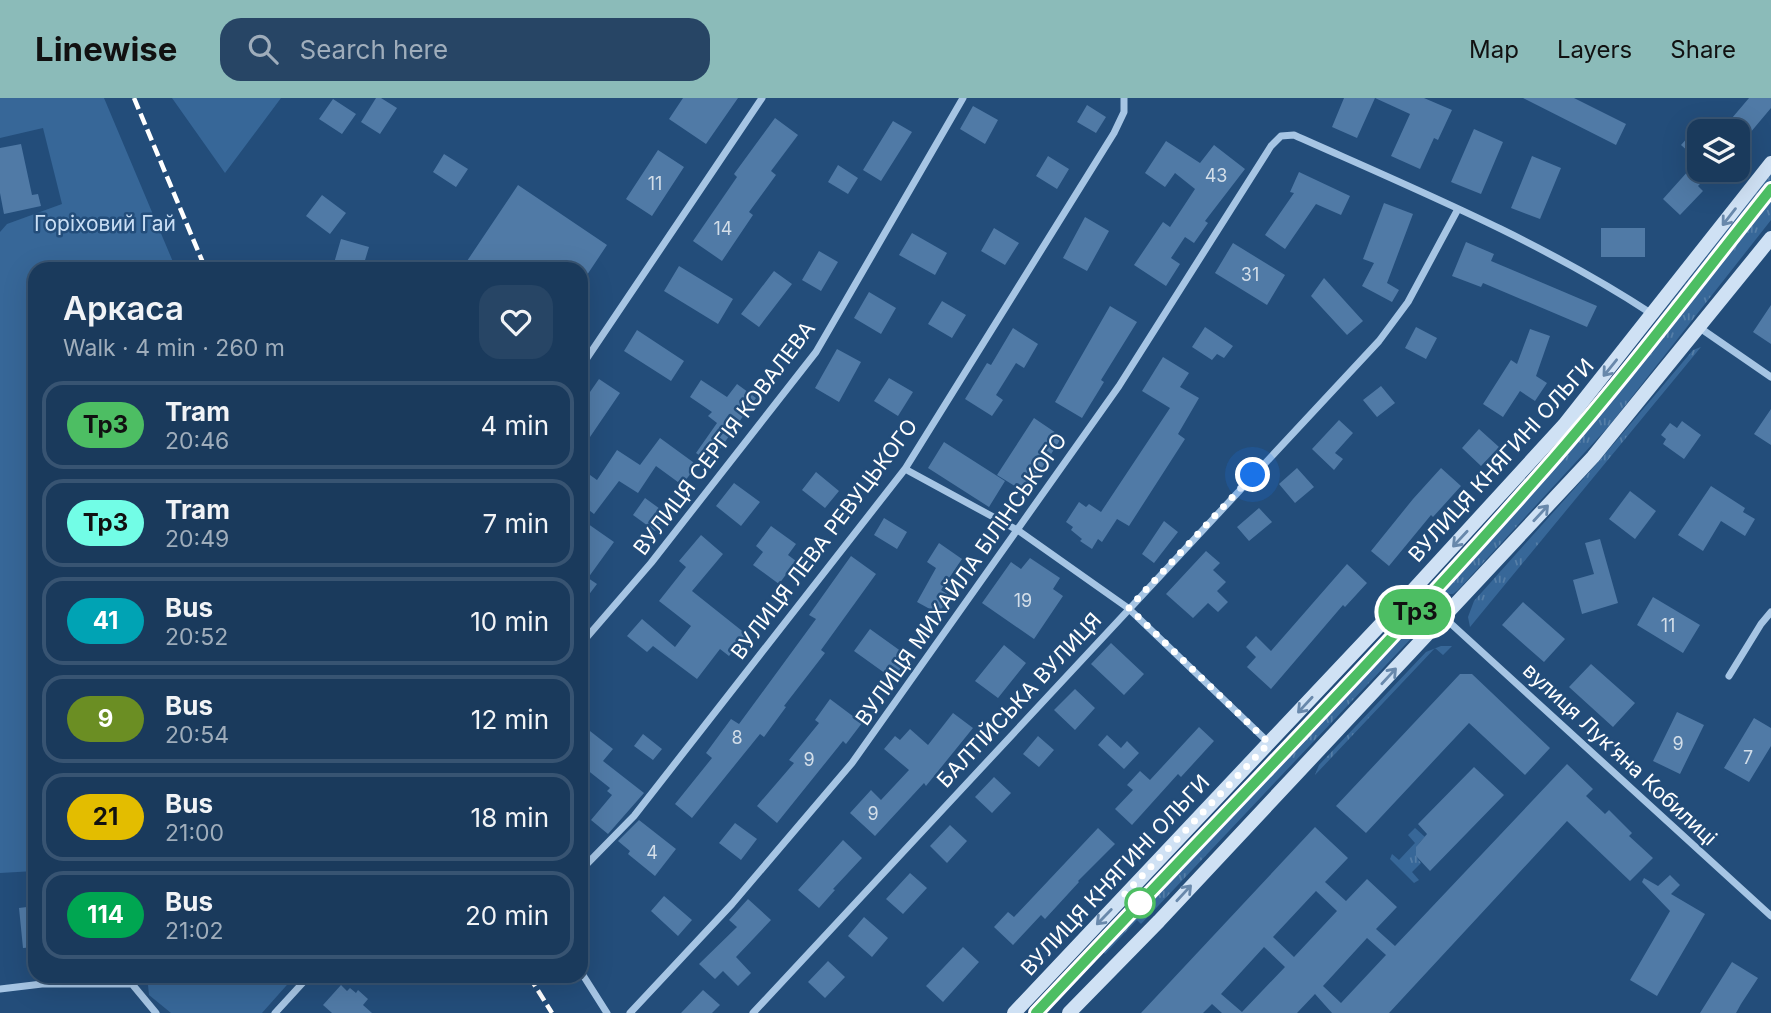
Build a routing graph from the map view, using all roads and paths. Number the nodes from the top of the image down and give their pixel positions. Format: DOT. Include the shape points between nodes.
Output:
graph roads {
  1 [pos="762,98"];
  2 [pos="963,98"];
  3 [pos="1124,98"];
  4 [pos="1771,163"];
  5 [pos="1458,209"];
  6 [pos="1771,238"];
  7 [pos="1653,315"];
  8 [pos="1700,327"];
  9 [pos="588,357"];
  10 [pos="1771,377"];
  11 [pos="905,469"];
  12 [pos="1019,531"];
  13 [pos="1414,589"];
  14 [pos="1129,608"];
  15 [pos="1771,612"];
  16 [pos="1445,617"];
  17 [pos="588,636"];
  18 [pos="1729,676"];
  19 [pos="1269,743"];
  20 [pos="588,863"];
  21 [pos="1771,916"];
  22 [pos="303,983"];
  23 [pos="588,983"];
  24 [pos="0,989"];
  25 [pos="156,1013"];
  26 [pos="275,1013"];
  27 [pos="607,1013"];
  28 [pos="631,1013"];
  29 [pos="753,1013"];
  30 [pos="1014,1013"];
  31 [pos="1069,1013"];
  1 -- 9 [label="street"];
  2 -- 17 [label="street, ВУЛИЦЯ СЕРГІЯ КОВАЛЕВА" via="817,352"];
  3 -- 11 [label="street, ВУЛИЦЯ ЛЕВА РЕВУЦЬКОГО" via="1124,112 1114,133"];
  4 -- 7 [label="main road, ВУЛИЦЯ КНЯГИНІ ОЛЬГИ, one-way"];
  5 -- 7 [label="street" via="1565,263"];
  5 -- 12 [label="street, ВУЛИЦЯ МИХАЙЛА БІЛІНСЬКОГО" via="1294,135 1281,136"];
  5 -- 14 [label="street, БАЛТІЙСЬКА ВУЛИЦЯ" via="1408,302 1379,341"];
  6 -- 8 [label="main road"];
  7 -- 13 [label="main road, ВУЛИЦЯ КНЯГИНІ ОЛЬГИ, one-way" via="1564,425"];
  8 -- 10 [label="street"];
  16 -- 8 [label="main road, one-way" via="1593,457"];
  11 -- 12 [label="street"];
  11 -- 20 [label="street, ВУЛИЦЯ ЛЕВА РЕВУЦЬКОГО" via="634,816"];
  12 -- 14 [label="street"];
  12 -- 28 [label="street, ВУЛИЦЯ МИХАЙЛА БІЛІНСЬКОГО" via="852,763"];
  13 -- 16 [label="street, вулиця Лукʼяна Кобилиці"];
  13 -- 19 [label="main road, ВУЛИЦЯ КНЯГИНІ ОЛЬГИ, one-way"];
  14 -- 19 [label="street"];
  14 -- 29 [label="street, БАЛТІЙСЬКА ВУЛИЦЯ"];
  15 -- 18 [label="street"];
  16 -- 21 [label="street, вулиця Лукʼяна Кобилиці"];
  31 -- 16 [label="main road, one-way"];
  19 -- 30 [label="main road, ВУЛИЦЯ КНЯГИНІ ОЛЬГИ, one-way"];
  22 -- 26 [label="street"];
  23 -- 27 [label="street"];
  24 -- 25 [label="street" via="132,984"];
}
